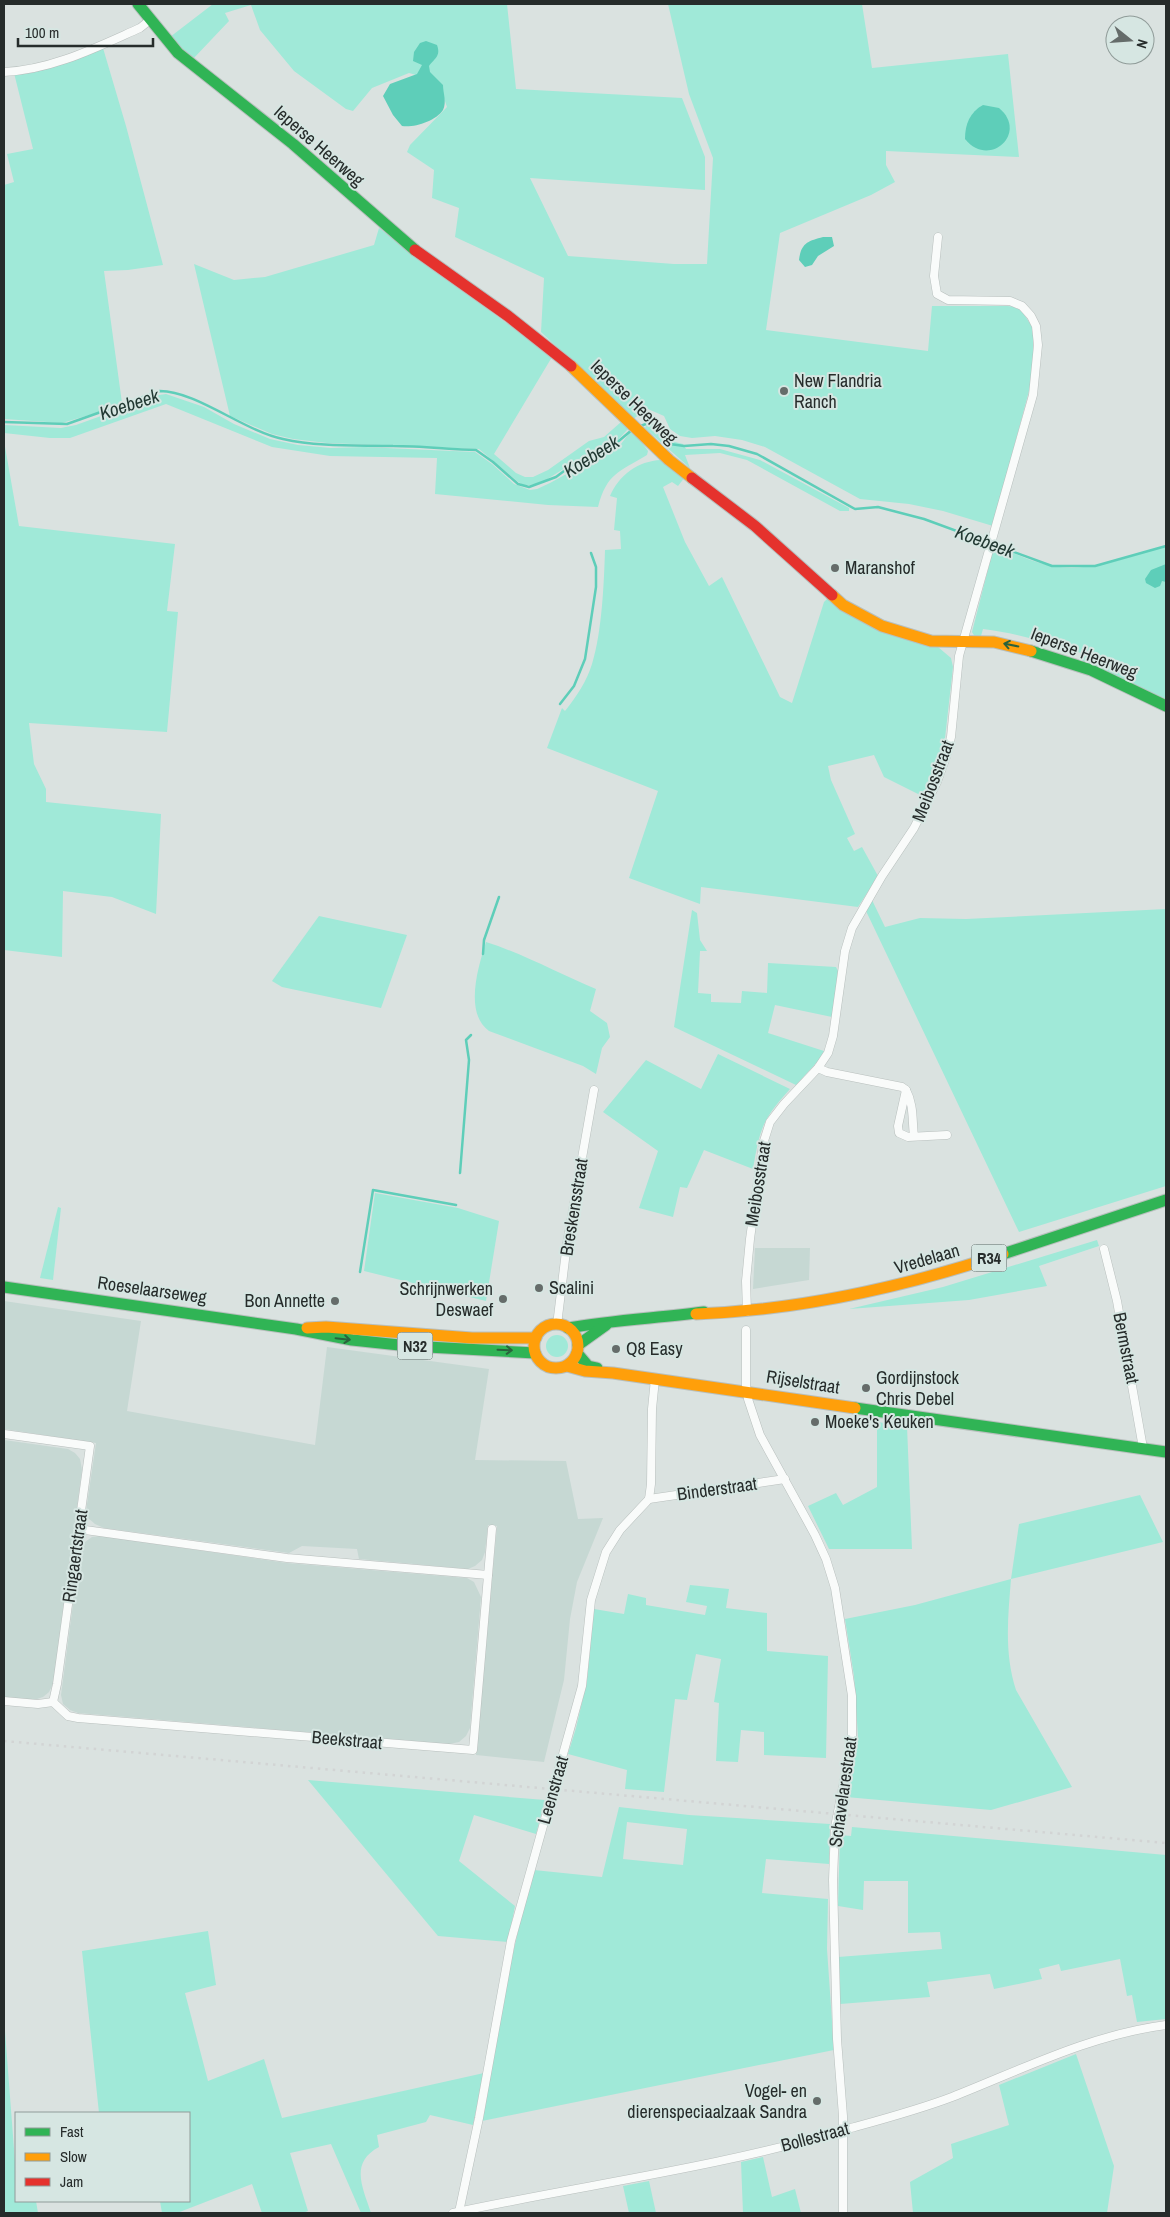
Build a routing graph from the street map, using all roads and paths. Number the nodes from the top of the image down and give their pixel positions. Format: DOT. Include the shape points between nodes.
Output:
graph roads {
  1 [pos="138,4"];
  2 [pos="150,20"];
  3 [pos="4,72"];
  4 [pos="938,237"];
  5 [pos="964,641"];
  6 [pos="1166,706"];
  7 [pos="818,1068"];
  8 [pos="594,1090"];
  9 [pos="906,1090"];
  10 [pos="947,1135"];
  11 [pos="914,1136"];
  12 [pos="1166,1200"];
  13 [pos="1104,1249"];
  14 [pos="4,1287"];
  15 [pos="747,1308"];
  16 [pos="608,1323"];
  17 [pos="562,1326"];
  18 [pos="296,1329"];
  19 [pos="746,1330"];
  20 [pos="536,1338"];
  21 [pos="578,1349"];
  22 [pos="536,1353"];
  23 [pos="567,1366"];
  24 [pos="613,1373"];
  25 [pos="655,1379"];
  26 [pos="746,1392"];
  27 [pos="4,1434"];
  28 [pos="1144,1448"];
  29 [pos="1166,1452"];
  30 [pos="784,1479"];
  31 [pos="649,1499"];
  32 [pos="78,1529"];
  33 [pos="492,1529"];
  34 [pos="488,1575"];
  35 [pos="4,1701"];
  36 [pos="53,1702"];
  37 [pos="1166,2025"];
  38 [pos="843,2130"];
  39 [pos="456,2213"];
  40 [pos="843,2213"];
  1 -- 2 [label="street, Ieperse Heerweg"];
  2 -- 3 [label="street" via="140,28 66,59"];
  2 -- 5 [label="street, Ieperse Heerweg" via="178,53 293,144 404,242 508,316 574,369 669,460 755,526 843,605 905,635 931,641"];
  4 -- 5 [label="street, Meibosstraat" via="934,276 937,294 948,300 1010,301 1022,306 1036,326 1038,345 1033,396"];
  6 -- 5 [label="street, Ieperse Heerweg, one-way" via="1091,670 1037,652 1008,644"];
  5 -- 7 [label="street, Meibosstraat" via="959,656 946,757 914,828 852,928 845,951 833,1036 828,1053"];
  7 -- 9 [label="street"];
  7 -- 15 [label="street, Meibosstraat" via="770,1122 763,1144 750,1239"];
  8 -- 17 [label="street, Breskensstraat" via="567,1243"];
  9 -- 11 [label="street" via="913,1114"];
  9 -- 11 [label="street" via="899,1133"];
  10 -- 11 [label="street"];
  12 -- 15 [label="street, Vredelaan / R34" via="979,1262 885,1289"];
  13 -- 28 [label="street, Bermstraat"];
  14 -- 18 [label="street, Roeselaarseweg / N32"];
  15 -- 16 [label="street, Vredelaan / R34"];
  16 -- 17 [label="street, Vredelaan / R34"];
  16 -- 21 [label="street"];
  17 -- 20 [label="street" via="544,1328"];
  17 -- 21 [label="street, N32" via="576,1336"];
  18 -- 20 [label="street, Roeselaarseweg / N32" via="326,1327 472,1338"];
  18 -- 22 [label="street, Roeselaarseweg / N32, one-way" via="324,1337 400,1345"];
  19 -- 26 [label="street"];
  20 -- 22 [label="street"];
  21 -- 23 [label="street"];
  21 -- 24 [label="street, Rijselstraat / N32" via="588,1366"];
  22 -- 23 [label="street, N32" via="545,1365"];
  23 -- 24 [label="street, Rijselstraat / N32"];
  24 -- 25 [label="street, Rijselstraat / N32"];
  25 -- 26 [label="street, Rijselstraat / N32"];
  25 -- 31 [label="street"];
  26 -- 28 [label="street, Rijselstraat / N32"];
  26 -- 30 [label="street, Schavelarestraat" via="760,1436"];
  27 -- 32 [label="street, Ringaertstraat" via="90,1446"];
  28 -- 29 [label="street, Rijselstraat / N32"];
  30 -- 31 [label="street, Binderstraat"];
  30 -- 38 [label="street, Schavelarestraat" via="826,1559 835,1588 852,1696 852,1740 835,1827 833,1880"];
  31 -- 39 [label="street, Leenstraat" via="620,1530 606,1552 591,1600 582,1686 511,1942 479,2118"];
  32 -- 34 [label="street" via="287,1558"];
  32 -- 36 [label="street, Ringaertstraat"];
  33 -- 34 [label="street, Beekstraat"];
  34 -- 36 [label="street, Beekstraat" via="473,1750 78,1718 68,1716"];
  35 -- 36 [label="street"];
  37 -- 38 [label="street, Bollestraat" via="1112,2034 949,2098"];
  38 -- 39 [label="street, Bollestraat" via="722,2161"];
  38 -- 40 [label="street, Schavelarestraat"];
}
